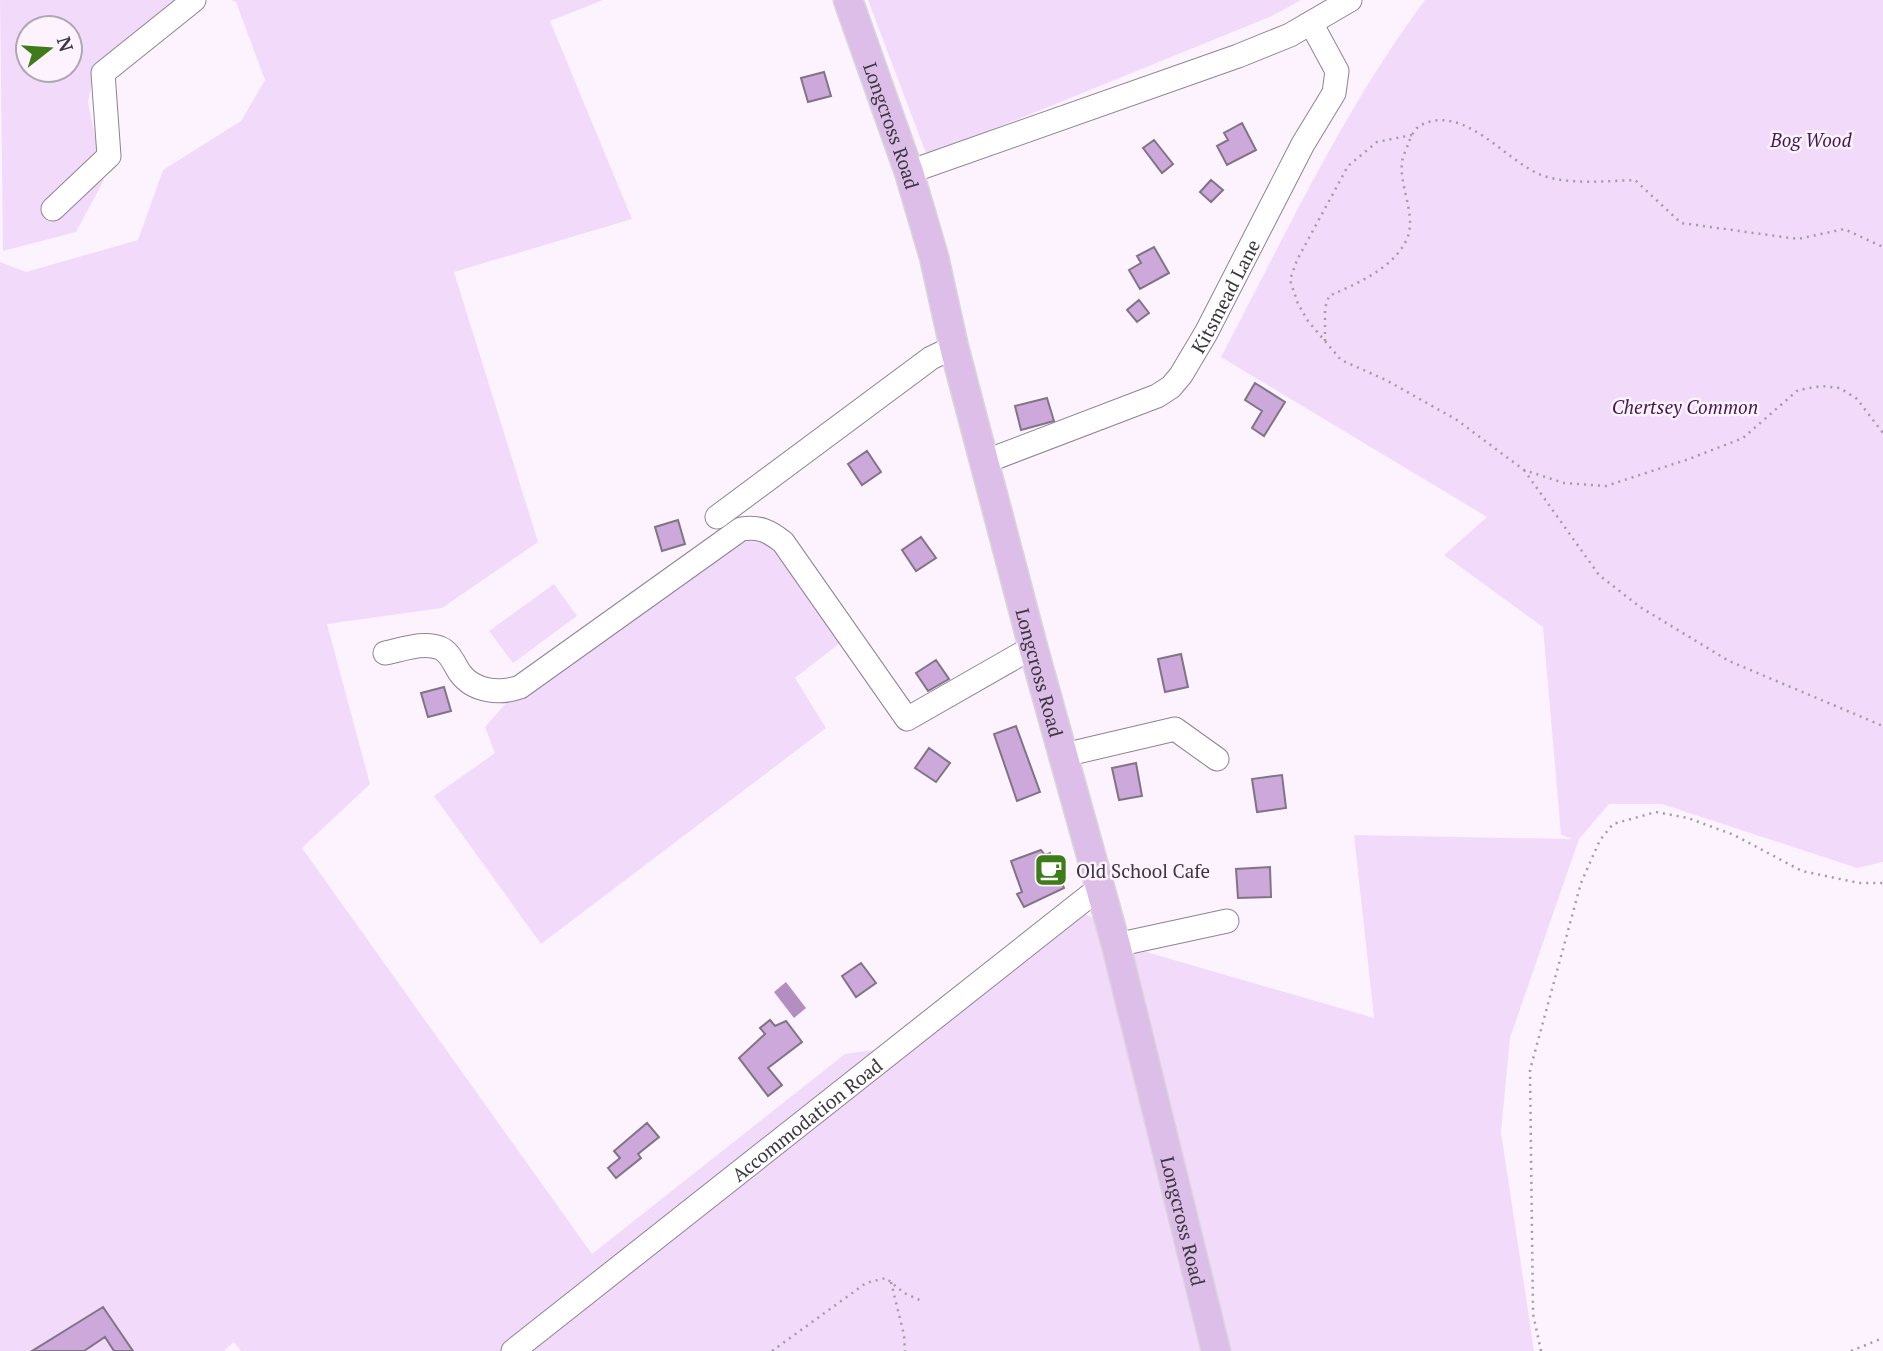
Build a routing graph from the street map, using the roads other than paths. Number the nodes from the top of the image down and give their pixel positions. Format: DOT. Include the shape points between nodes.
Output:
graph roads {
  1 [pos="194,0"];
  2 [pos="849,0"];
  3 [pos="1350,0"];
  4 [pos="1311,23"];
  5 [pos="909,172"];
  6 [pos="53,209"];
  7 [pos="954,347"];
  8 [pos="984,462"];
  9 [pos="717,517"];
  10 [pos="1032,647"];
  11 [pos="385,653"];
  12 [pos="1064,755"];
  13 [pos="1217,759"];
  14 [pos="1101,890"];
  15 [pos="1227,921"];
  16 [pos="1116,945"];
  17 [pos="513,1351"];
  18 [pos="1216,1351"];
  1 -- 6 [label="street" via="103,73 109,156"];
  2 -- 5 [label="main road, Longcross Road"];
  3 -- 4 [label="street"];
  4 -- 5 [label="street" via="1238,56"];
  4 -- 8 [label="street, Kitsmead Lane" via="1337,71 1334,93 1181,375 1157,396"];
  5 -- 7 [label="main road, Longcross Road"];
  7 -- 8 [label="main road, Longcross Road"];
  7 -- 9 [label="street" via="931,358"];
  8 -- 10 [label="main road, Longcross Road"];
  10 -- 11 [label="street" via="907,719 783,542 755,527 741,529 507,692 480,688 462,676 440,648 428,645"];
  10 -- 12 [label="main road, Longcross Road"];
  12 -- 13 [label="street" via="1175,729"];
  12 -- 14 [label="main road, Longcross Road"];
  14 -- 16 [label="main road, Longcross Road"];
  14 -- 17 [label="street, Accommodation Road"];
  15 -- 16 [label="street"];
  16 -- 18 [label="main road, Longcross Road"];
}
